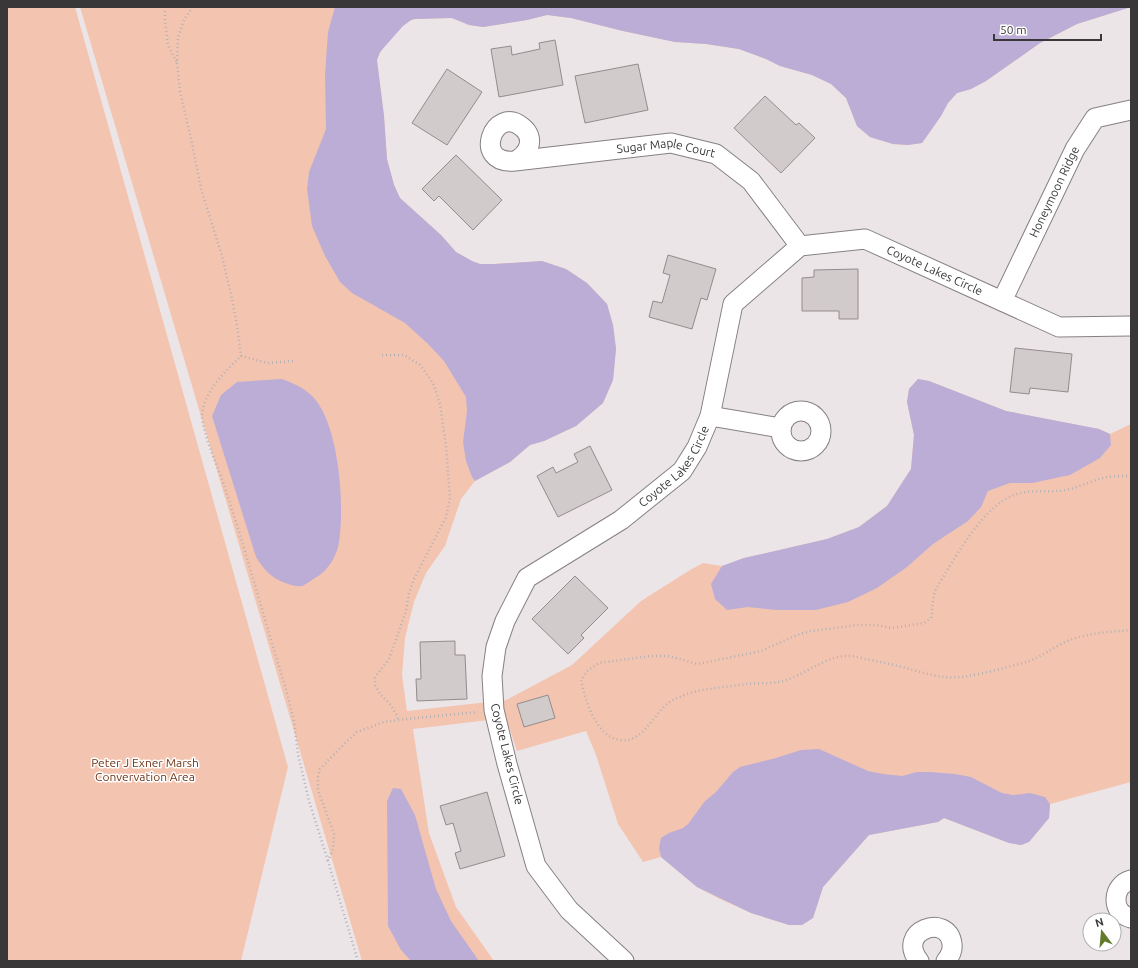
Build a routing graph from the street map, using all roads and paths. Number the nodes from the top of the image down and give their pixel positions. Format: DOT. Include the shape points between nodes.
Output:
graph roads {
  1 [pos="165,7"];
  2 [pos="193,7"];
  3 [pos="177,63"];
  4 [pos="1131,110"];
  5 [pos="515,161"];
  6 [pos="800,246"];
  7 [pos="1002,301"];
  8 [pos="1131,326"];
  9 [pos="382,355"];
  10 [pos="241,356"];
  11 [pos="293,361"];
  12 [pos="710,416"];
  13 [pos="781,428"];
  14 [pos="1131,476"];
  15 [pos="1131,630"];
  16 [pos="485,711"];
  17 [pos="398,720"];
  18 [pos="328,861"];
  19 [pos="1131,880"];
  20 [pos="1131,918"];
  21 [pos="358,961"];
  22 [pos="624,961"];
  23 [pos="919,961"];
  24 [pos="946,961"];
  1 -- 3 [label="path" via="168,45"];
  2 -- 3 [label="path" via="178,37"];
  3 -- 10 [label="path" via="184,115 201,189 222,256"];
  4 -- 7 [label="street, Honeymoon Ridge" via="1095,118 1075,149"];
  5 -- 6 [label="street, Sugar Maple Court" via="671,143 716,154 751,181"];
  6 -- 7 [label="street, Coyote Lakes Circle" via="865,239"];
  6 -- 12 [label="street, Coyote Lakes Circle" via="733,304"];
  7 -- 8 [label="street, Coyote Lakes Circle" via="1059,327"];
  9 -- 17 [label="path" via="404,355 420,366 433,383 440,404 450,498 446,518 414,579 406,611 388,659 375,677 375,686 391,705"];
  10 -- 11 [label="path" via="268,363"];
  10 -- 18 [label="path" via="216,382 206,399 202,417 286,689 309,801"];
  12 -- 13 [label="street"];
  12 -- 22 [label="street, Coyote Lakes Circle" via="697,447 682,471 621,520 527,578 505,622 496,647 492,676 494,710 536,866 568,910"];
  14 -- 15 [label="path" via="1107,477 1057,492 1019,493 1007,497 966,540 936,589 931,618 924,623 892,628 858,625 811,631 761,651 698,664 668,656 599,664 588,670 581,680 592,716 608,736 620,741 631,739 644,731 667,704 680,696 701,690 794,678 835,657 850,656 930,675 961,677 1027,662 1077,639"];
  16 -- 17 [label="path"];
  17 -- 18 [label="path" via="384,722 357,732 320,769 318,790 334,834 334,849"];
  18 -- 21 [label="path"];
  19 -- 20 [label="street" via="1122,884 1116,896 1122,914"];
  23 -- 24 [label="street" via="913,950 915,937 925,928 931,927 944,930 951,940 952,953"];
}
